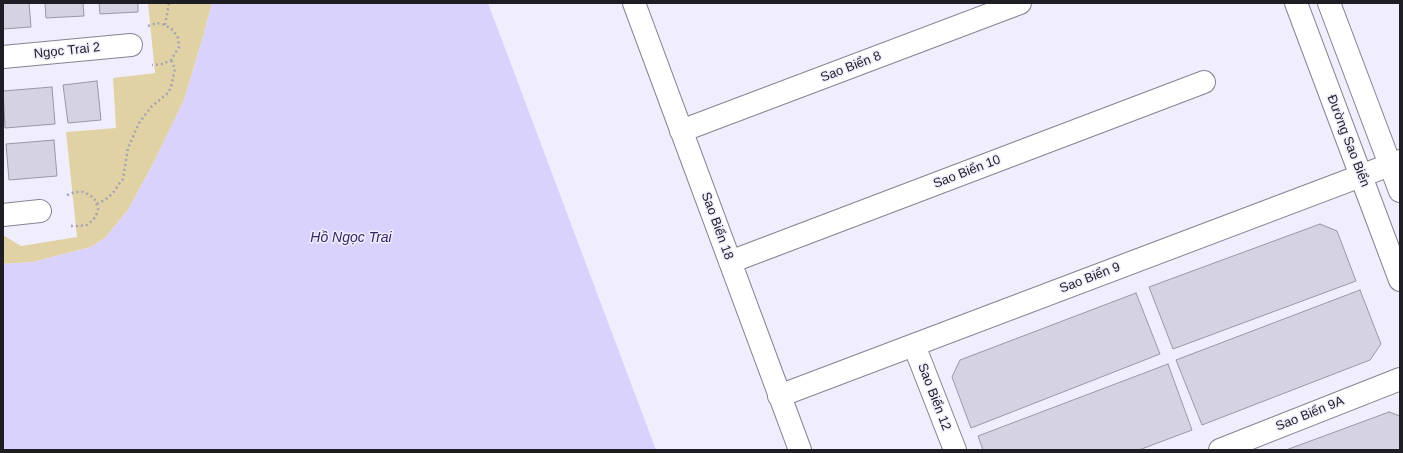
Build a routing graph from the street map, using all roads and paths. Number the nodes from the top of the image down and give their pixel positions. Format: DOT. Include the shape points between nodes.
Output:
graph roads {
  1 [pos="169,3"];
  2 [pos="634,3"];
  3 [pos="1020,3"];
  4 [pos="1296,3"];
  5 [pos="1329,3"];
  6 [pos="165,25"];
  7 [pos="148,26"];
  8 [pos="131,45"];
  9 [pos="3,57"];
  10 [pos="171,60"];
  11 [pos="152,65"];
  12 [pos="1204,82"];
  13 [pos="681,131"];
  14 [pos="1395,163"];
  15 [pos="1361,176"];
  16 [pos="1400,191"];
  17 [pos="67,195"];
  18 [pos="96,204"];
  19 [pos="40,211"];
  20 [pos="3,214"];
  21 [pos="71,226"];
  22 [pos="730,262"];
  23 [pos="1400,280"];
  24 [pos="914,345"];
  25 [pos="1400,379"];
  26 [pos="779,396"];
  27 [pos="800,450"];
  28 [pos="955,450"];
  29 [pos="1220,450"];
  1 -- 6 [label="path"];
  2 -- 13 [label="street, Sao Biển 18"];
  3 -- 13 [label="street, Sao Biển 8"];
  4 -- 15 [label="street, Đường Sao Biển"];
  5 -- 14 [label="street"];
  6 -- 7 [label="path"];
  6 -- 10 [label="path" via="173,30 178,38 179,47"];
  8 -- 9 [label="street, Ngọc Trai 2"];
  10 -- 11 [label="path"];
  10 -- 18 [label="path" via="174,70 168,93 151,107 139,123 128,148 120,184 110,196"];
  12 -- 22 [label="street, Sao Biển 10"];
  13 -- 22 [label="street, Sao Biển 18"];
  14 -- 15 [label="street, Sao Biển 9"];
  14 -- 16 [label="street"];
  15 -- 23 [label="street, Đường Sao Biển"];
  15 -- 24 [label="street, Sao Biển 9"];
  17 -- 18 [label="path" via="83,192 90,195"];
  18 -- 21 [label="path" via="98,208 93,220 87,225"];
  19 -- 20 [label="street"];
  22 -- 26 [label="street, Sao Biển 18"];
  24 -- 26 [label="street, Sao Biển 9"];
  24 -- 28 [label="street, Sao Biển 12"];
  25 -- 29 [label="street, Sao Biển 9A"];
  26 -- 27 [label="street, Sao Biển 18"];
}
